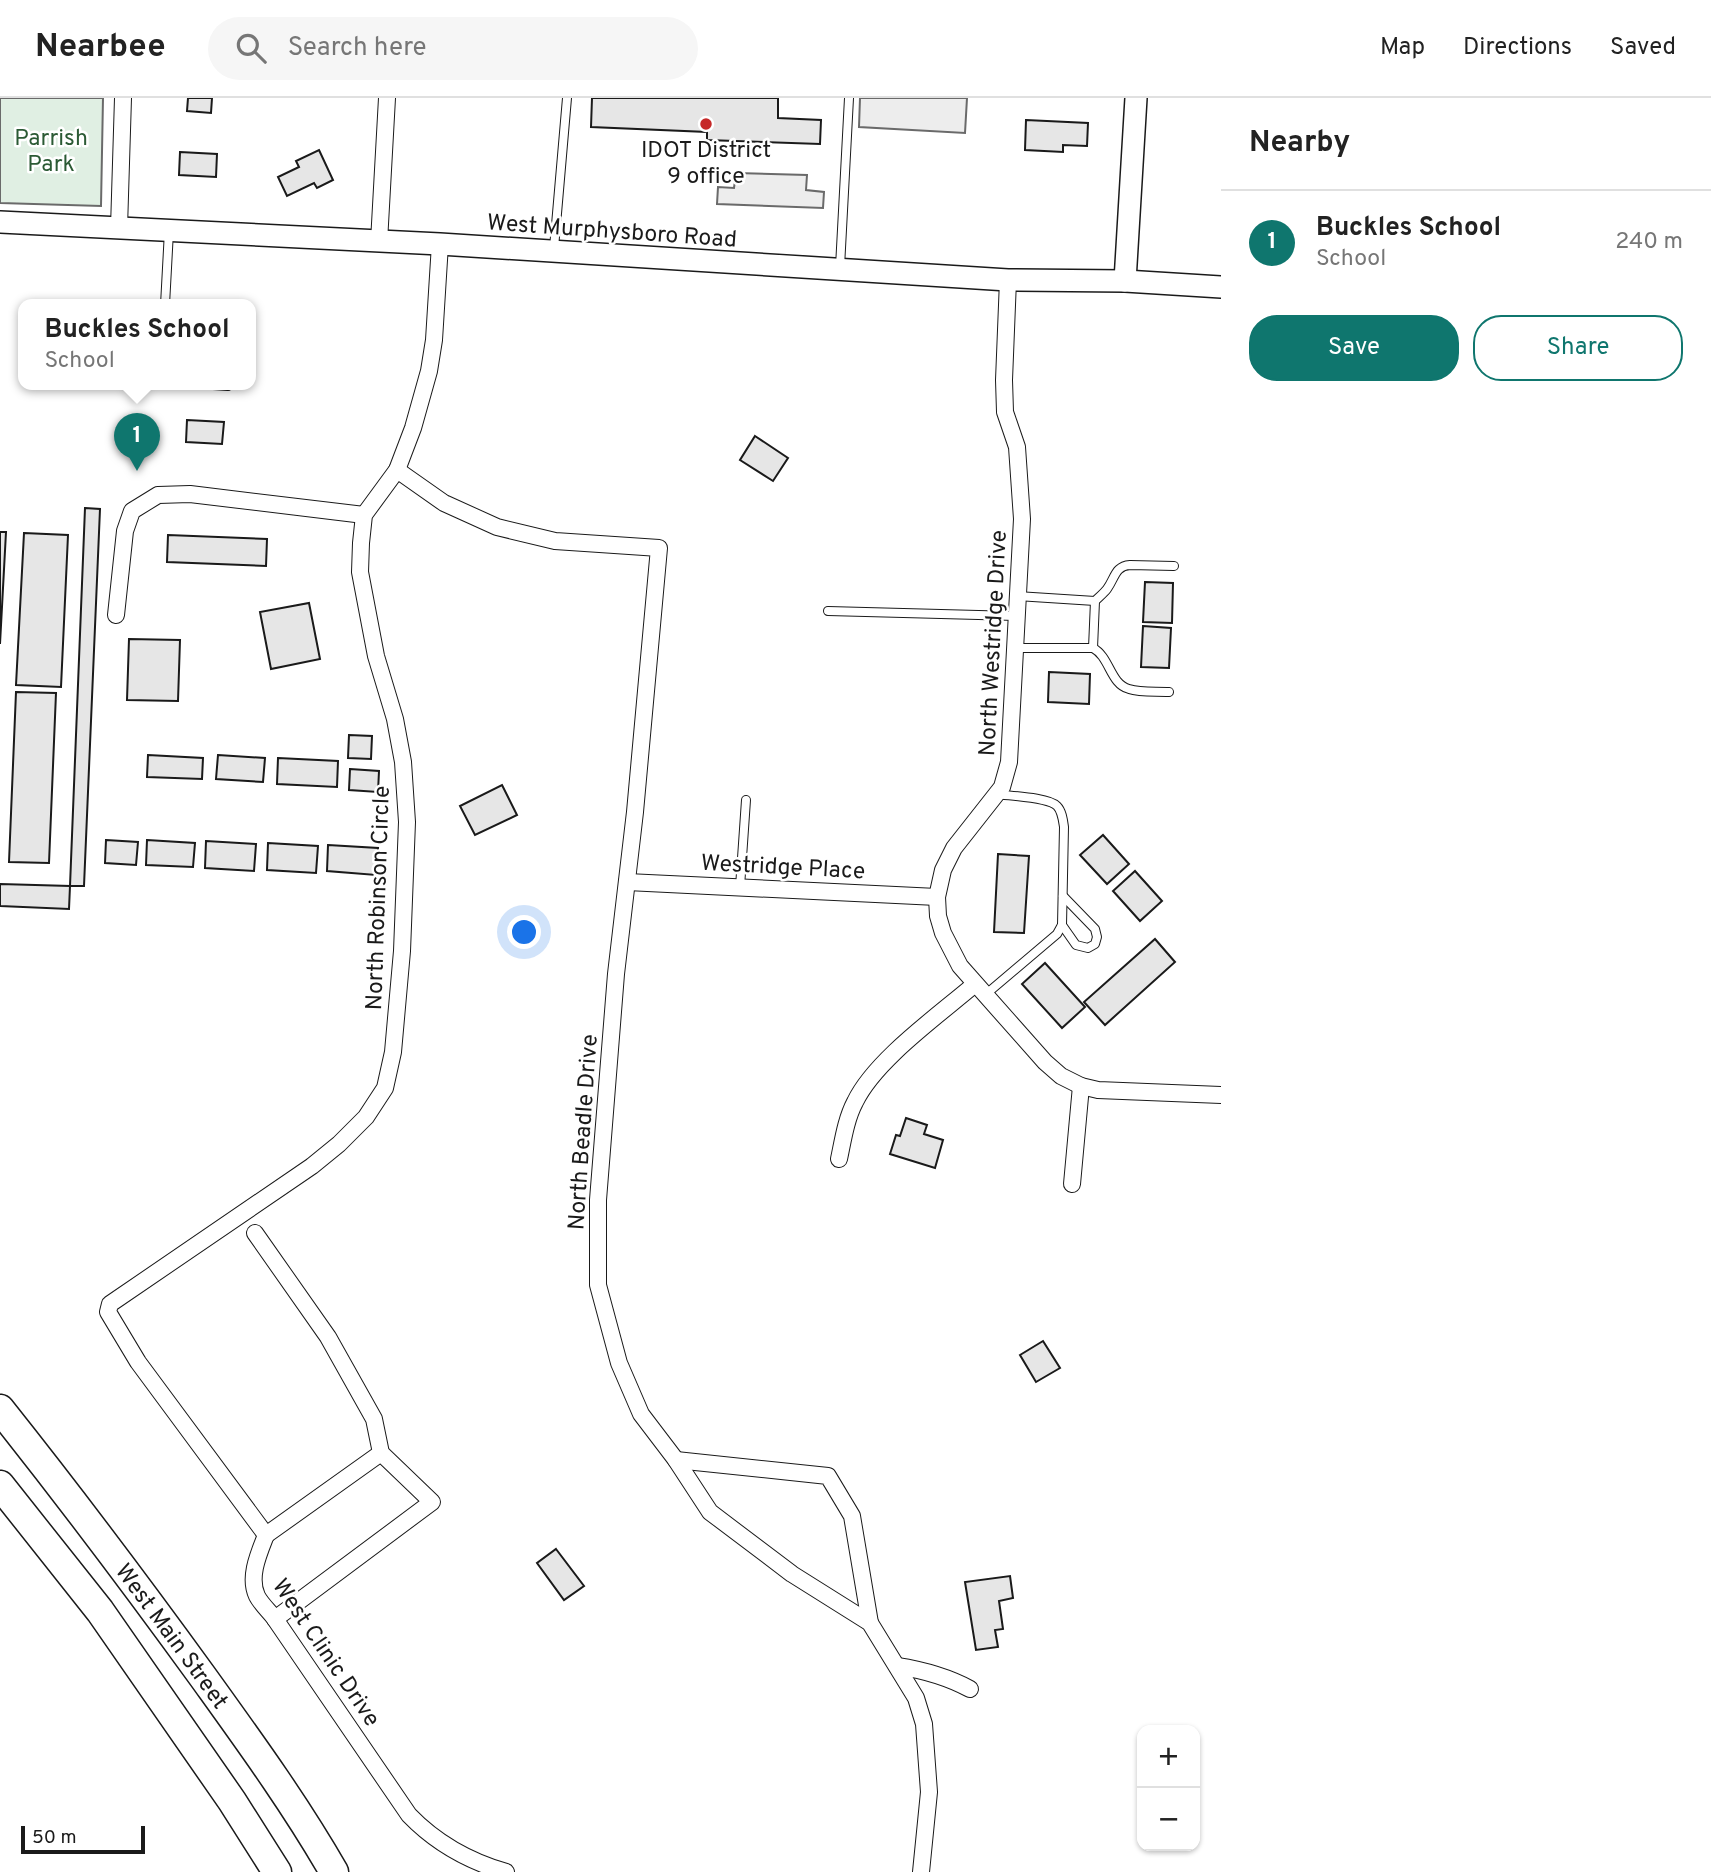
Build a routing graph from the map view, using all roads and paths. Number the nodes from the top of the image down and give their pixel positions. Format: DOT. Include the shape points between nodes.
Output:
graph roads {
  1 [pos="123,98"];
  2 [pos="387,98"];
  3 [pos="567,98"];
  4 [pos="849,98"];
  5 [pos="1136,98"];
  6 [pos="0,222"];
  7 [pos="119,228"];
  8 [pos="169,230"];
  9 [pos="379,242"];
  10 [pos="440,244"];
  11 [pos="554,253"];
  12 [pos="840,270"];
  13 [pos="1008,280"];
  14 [pos="1125,281"];
  15 [pos="1221,287"];
  16 [pos="165,299"];
  17 [pos="397,470"];
  18 [pos="364,515"];
  19 [pos="1174,566"];
  20 [pos="1017,596"];
  21 [pos="1095,601"];
  22 [pos="828,611"];
  23 [pos="116,615"];
  24 [pos="1016,616"];
  25 [pos="1014,648"];
  26 [pos="1093,648"];
  27 [pos="1169,692"];
  28 [pos="996,794"];
  29 [pos="746,800"];
  30 [pos="627,882"];
  31 [pos="740,887"];
  32 [pos="1063,896"];
  33 [pos="937,897"];
  34 [pos="1062,925"];
  35 [pos="980,990"];
  36 [pos="1081,1086"];
  37 [pos="1221,1095"];
  38 [pos="839,1159"];
  39 [pos="1072,1184"];
  40 [pos="255,1233"];
  41 [pos="0,1409"];
  42 [pos="381,1453"];
  43 [pos="676,1460"];
  44 [pos="0,1485"];
  45 [pos="266,1535"];
  46 [pos="275,1619"];
  47 [pos="870,1623"];
  48 [pos="897,1666"];
  49 [pos="970,1689"];
  50 [pos="276,1872"];
  51 [pos="334,1872"];
  52 [pos="506,1872"];
  53 [pos="921,1872"];
  1 -- 7 [label="street"];
  2 -- 9 [label="street"];
  3 -- 11 [label="lane"];
  4 -- 12 [label="lane"];
  5 -- 14 [label="street"];
  6 -- 7 [label="street, West Murphysboro Road"];
  7 -- 8 [label="street, West Murphysboro Road"];
  8 -- 9 [label="street, West Murphysboro Road"];
  8 -- 16 [label="lane"];
  9 -- 10 [label="street, West Murphysboro Road"];
  10 -- 11 [label="street, West Murphysboro Road"];
  10 -- 17 [label="street" via="429,371"];
  11 -- 12 [label="street, West Murphysboro Road"];
  12 -- 13 [label="street, West Murphysboro Road"];
  13 -- 14 [label="street, West Murphysboro Road"];
  13 -- 20 [label="street, North Westridge Drive" via="1003,380 1005,412 1017,447 1021,482"];
  14 -- 15 [label="street, West Murphysboro Road"];
  17 -- 18 [label="street"];
  17 -- 30 [label="street, North Beadle Drive" via="444,503 497,527 555,541 659,548"];
  18 -- 23 [label="street" via="190,494 158,495 132,511 125,531"];
  18 -- 45 [label="street, North Robinson Circle" via="360,572 376,656 395,719 407,822 395,1039 384,1088 366,1117 312,1166 110,1304 108,1312 138,1362"];
  19 -- 21 [label="lane" via="1123,565"];
  20 -- 21 [label="lane"];
  20 -- 24 [label="street, North Westridge Drive"];
  21 -- 26 [label="lane"];
  22 -- 24 [label="lane"];
  24 -- 25 [label="street, North Westridge Drive"];
  25 -- 26 [label="lane"];
  25 -- 28 [label="street, North Westridge Drive" via="1009,762 1005,782"];
  26 -- 27 [label="lane" via="1128,689"];
  28 -- 32 [label="lane" via="1057,806 1064,827"];
  28 -- 33 [label="street, North Westridge Drive" via="954,848"];
  29 -- 31 [label="lane"];
  30 -- 31 [label="street, Westridge Place"];
  30 -- 43 [label="street, North Beadle Drive" via="598,1199 598,1285 619,1363 641,1415"];
  31 -- 33 [label="street, Westridge Place"];
  32 -- 34 [label="lane"];
  32 -- 34 [label="lane" via="1095,929 1095,944 1088,948 1076,945"];
  33 -- 35 [label="street, North Westridge Drive" via="943,933 960,966"];
  34 -- 35 [label="lane" via="1057,934"];
  35 -- 36 [label="street, North Westridge Drive" via="1045,1062"];
  35 -- 38 [label="street" via="879,1069 854,1103"];
  36 -- 37 [label="street, North Westridge Drive"];
  36 -- 39 [label="street"];
  40 -- 42 [label="street" via="328,1337 374,1419"];
  41 -- 51 [label="highway, West Main Street" via="103,1539 246,1736"];
  42 -- 45 [label="street"];
  42 -- 46 [label="street" via="432,1502"];
  43 -- 47 [label="street, North Beadle Drive" via="710,1512 792,1574"];
  43 -- 47 [label="street" via="828,1476 852,1516"];
  44 -- 50 [label="highway, West Main Street" via="100,1611"];
  45 -- 46 [label="street, West Clinic Drive" via="256,1560 254,1582 257,1597"];
  46 -- 52 [label="street, West Clinic Drive" via="409,1815 451,1850"];
  47 -- 48 [label="street, North Beadle Drive"];
  48 -- 49 [label="street" via="954,1680"];
  48 -- 53 [label="street, North Beadle Drive" via="916,1698 924,1724 929,1792"];
}
